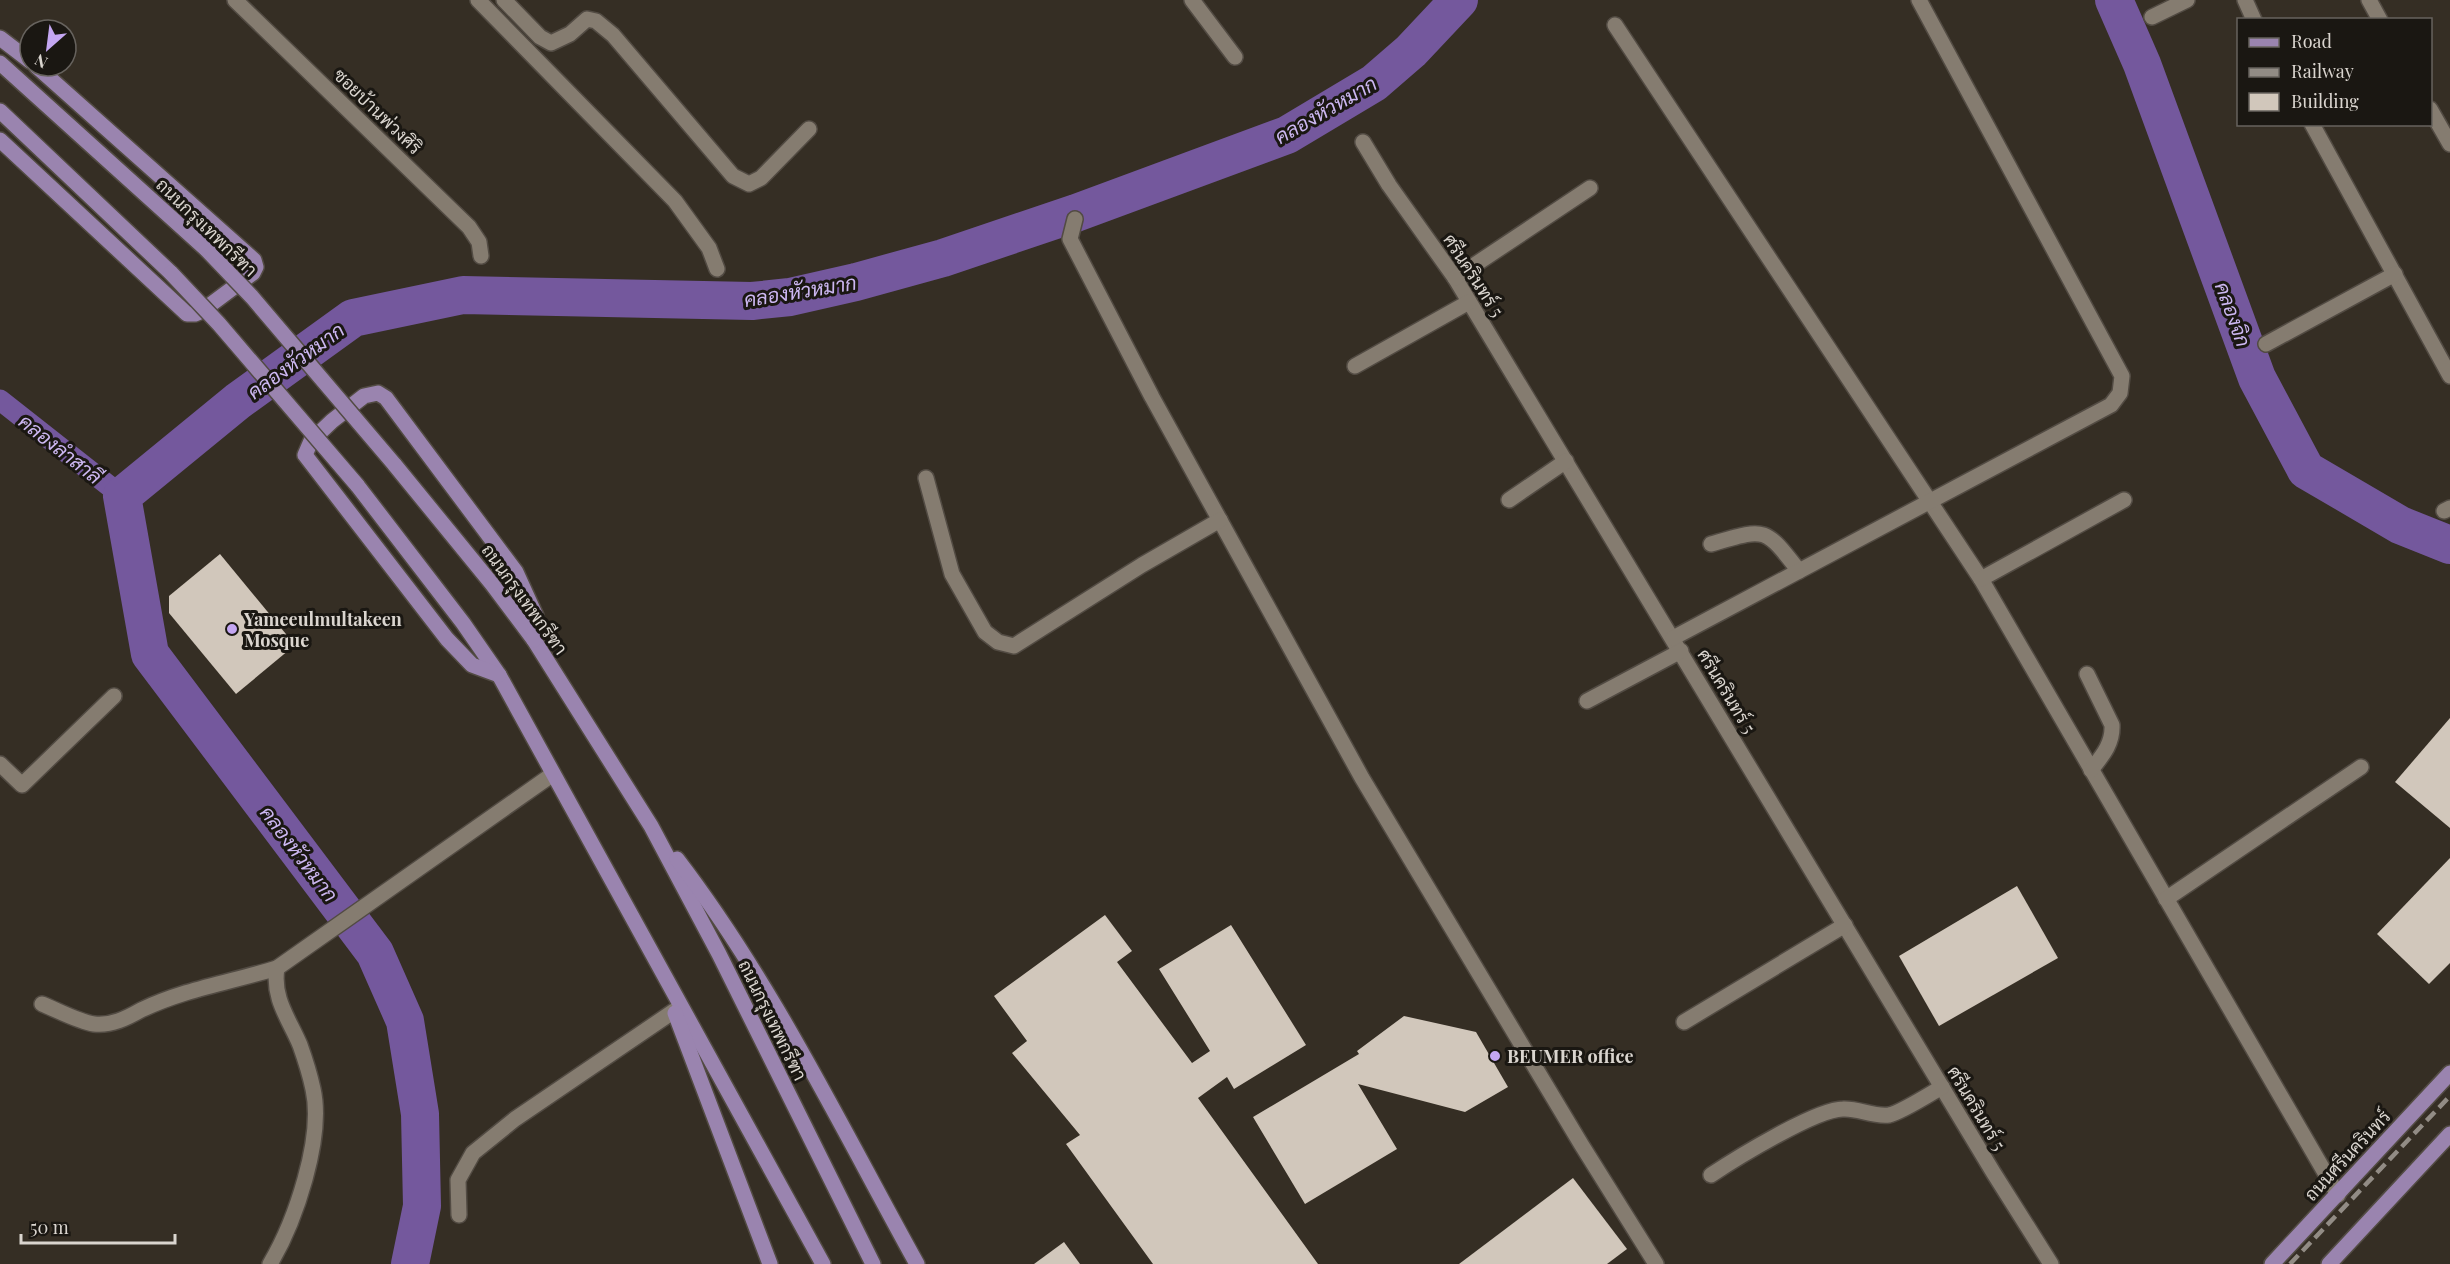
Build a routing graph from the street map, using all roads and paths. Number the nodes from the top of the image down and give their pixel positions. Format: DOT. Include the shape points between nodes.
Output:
graph roads {
  1 [pos="236,0"];
  2 [pos="478,0"];
  3 [pos="504,0"];
  4 [pos="1192,0"];
  5 [pos="1918,0"];
  6 [pos="2187,0"];
  7 [pos="2245,0"];
  8 [pos="2368,0"];
  9 [pos="2152,17"];
  10 [pos="2253,18"];
  11 [pos="2379,18"];
  12 [pos="1615,25"];
  13 [pos="0,38"];
  14 [pos="18,52"];
  15 [pos="1235,57"];
  16 [pos="0,63"];
  17 [pos="49,78"];
  18 [pos="0,111"];
  19 [pos="2432,113"];
  20 [pos="2313,126"];
  21 [pos="809,129"];
  22 [pos="0,141"];
  23 [pos="1364,142"];
  24 [pos="2450,144"];
  25 [pos="1590,188"];
  26 [pos="1075,219"];
  27 [pos="481,256"];
  28 [pos="717,269"];
  29 [pos="2395,274"];
  30 [pos="1455,278"];
  31 [pos="1469,302"];
  32 [pos="2266,344"];
  33 [pos="1355,366"];
  34 [pos="2450,376"];
  35 [pos="1566,461"];
  36 [pos="926,478"];
  37 [pos="1509,500"];
  38 [pos="2124,500"];
  39 [pos="1927,501"];
  40 [pos="1220,520"];
  41 [pos="1711,544"];
  42 [pos="1799,571"];
  43 [pos="1981,579"];
  44 [pos="534,640"];
  45 [pos="1677,645"];
  46 [pos="2087,674"];
  47 [pos="499,675"];
  48 [pos="114,696"];
  49 [pos="1587,701"];
  50 [pos="0,765"];
  51 [pos="2361,767"];
  52 [pos="2091,770"];
  53 [pos="553,774"];
  54 [pos="651,826"];
  55 [pos="2166,899"];
  56 [pos="1845,925"];
  57 [pos="657,965"];
  58 [pos="277,968"];
  59 [pos="42,1004"];
  60 [pos="674,1011"];
  61 [pos="1684,1022"];
  62 [pos="2450,1073"];
  63 [pos="1942,1087"];
  64 [pos="2450,1134"];
  65 [pos="1711,1175"];
  66 [pos="2338,1195"];
  67 [pos="459,1215"];
  68 [pos="822,1262"];
  69 [pos="270,1264"];
  70 [pos="770,1264"];
  71 [pos="873,1264"];
  72 [pos="917,1264"];
  73 [pos="1656,1264"];
  74 [pos="2051,1264"];
  75 [pos="2272,1264"];
  76 [pos="2329,1264"];
  1 -- 27 [label="street, ซอยบ้านพ่วงศิริ" via="469,227 479,242"];
  2 -- 28 [label="street" via="675,201 709,248"];
  3 -- 21 [label="street" via="551,43 570,34 587,19 596,21 613,34 733,176 750,184 761,178"];
  4 -- 15 [label="street"];
  5 -- 39 [label="street" via="2122,376 2120,393 2111,405"];
  6 -- 9 [label="street"];
  7 -- 10 [label="street"];
  8 -- 11 [label="street"];
  12 -- 39 [label="street"];
  13 -- 14 [label="main road"];
  16 -- 44 [label="main road, ถนนกรุงเทพกรีฑา, bridge" via="207,250 252,297 394,464"];
  17 -- 22 [label="main road" via="254,260 253,273 202,311 187,314"];
  18 -- 47 [label="main road, bridge" via="171,273 219,324 357,485"];
  19 -- 24 [label="street"];
  20 -- 29 [label="street"];
  23 -- 30 [label="street, ศรีนครินทร์ 5" via="1389,185"];
  25 -- 30 [label="street"];
  26 -- 40 [label="street" via="1070,239"];
  29 -- 32 [label="street"];
  29 -- 34 [label="street"];
  30 -- 31 [label="street, ศรีนครินทร์ 5"];
  31 -- 33 [label="street"];
  31 -- 35 [label="street, ศรีนครินทร์ 5"];
  35 -- 37 [label="street"];
  35 -- 45 [label="street, ศรีนครินทร์ 5"];
  36 -- 40 [label="street" via="952,574 985,632 998,642 1014,646"];
  38 -- 43 [label="street"];
  39 -- 42 [label="street"];
  39 -- 43 [label="street"];
  40 -- 73 [label="street" via="1362,778"];
  41 -- 42 [label="street" via="1761,533 1774,538"];
  42 -- 45 [label="street"];
  43 -- 52 [label="street"];
  44 -- 47 [label="main road" via="536,616 516,572 386,399 378,393 364,396 310,441 305,455 447,639 472,665"];
  44 -- 54 [label="main road, ถนนกรุงเทพกรีฑา"];
  45 -- 49 [label="street"];
  45 -- 56 [label="street, ศรีนครินทร์ 5"];
  46 -- 52 [label="street" via="2112,725 2108,748"];
  47 -- 53 [label="main road"];
  48 -- 50 [label="street" via="22,785"];
  51 -- 55 [label="street"];
  52 -- 55 [label="street"];
  53 -- 57 [label="main road"];
  53 -- 58 [label="street"];
  54 -- 71 [label="main road, ถนนกรุงเทพกรีฑา"];
  54 -- 72 [label="main road" via="705,896 747,960"];
  55 -- 66 [label="street"];
  56 -- 61 [label="street"];
  56 -- 63 [label="street, ศรีนครินทร์ 5"];
  57 -- 60 [label="main road"];
  57 -- 68 [label="main road"];
  58 -- 59 [label="street" via="166,998 118,1022 93,1024"];
  58 -- 69 [label="street" via="274,984 280,1005 300,1046 314,1090 315,1127 307,1172 283,1243"];
  60 -- 67 [label="street" via="515,1119 473,1153 458,1180"];
  60 -- 70 [label="main road"];
  62 -- 66 [label="main road, ถนนศรีนครินทร์"];
  63 -- 65 [label="street" via="1890,1115 1843,1109 1818,1115"];
  63 -- 74 [label="street, ศรีนครินทร์ 5"];
  64 -- 76 [label="main road"];
  66 -- 75 [label="main road, ถนนศรีนครินทร์"];
}
